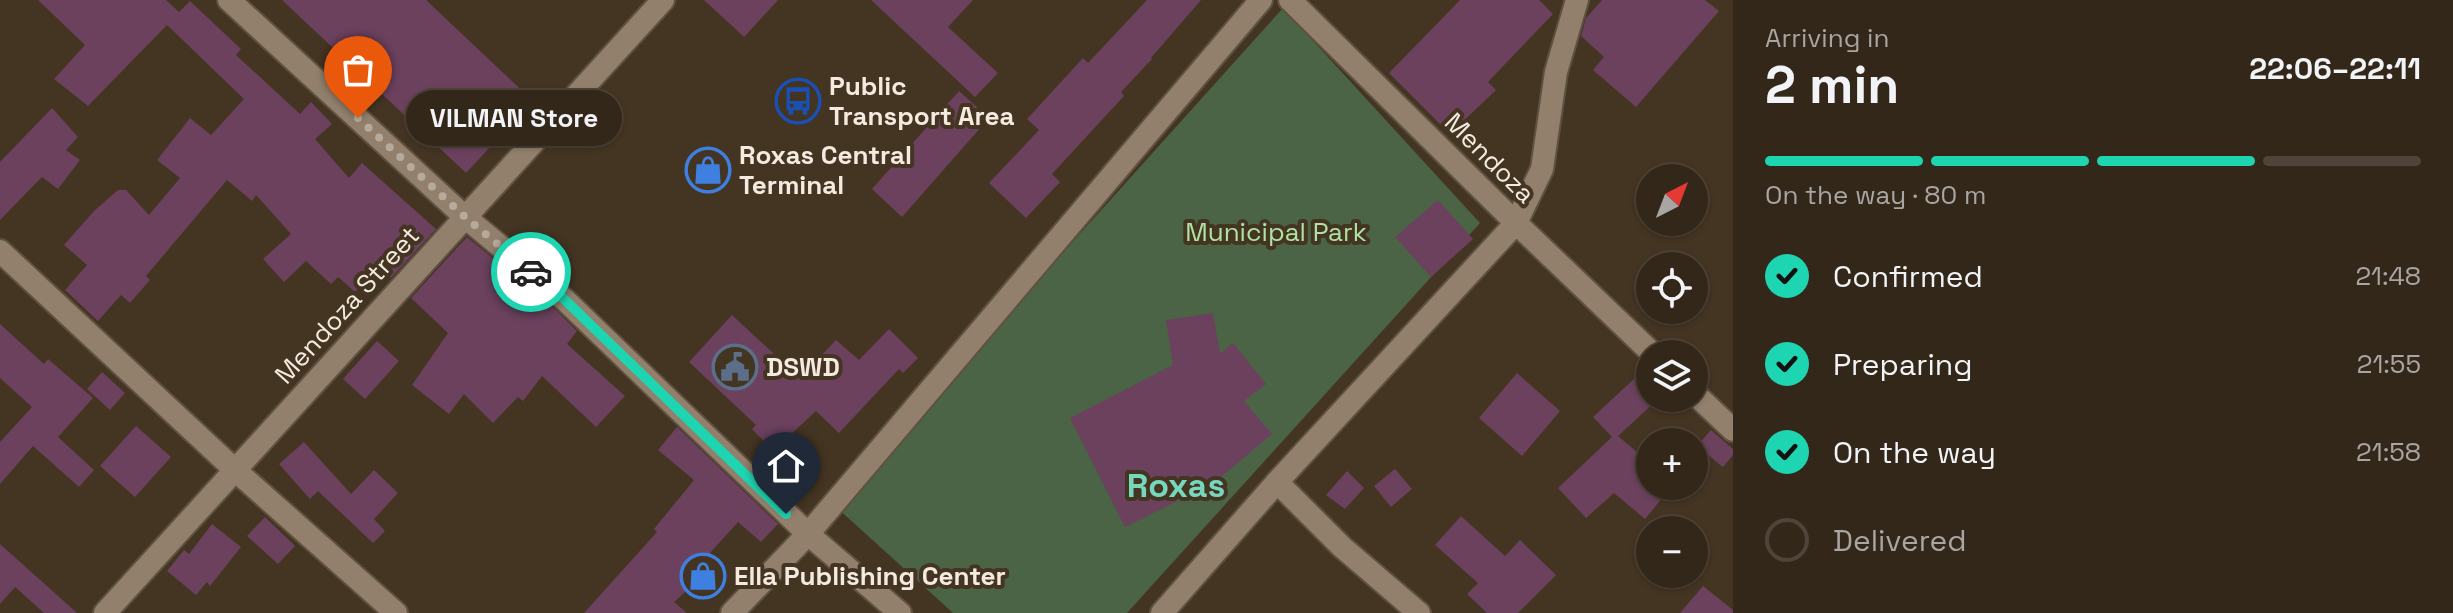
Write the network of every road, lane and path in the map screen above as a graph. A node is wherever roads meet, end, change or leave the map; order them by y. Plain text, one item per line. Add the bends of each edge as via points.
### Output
1 (229, 0) edge
2 (663, 0) edge
3 (1261, 0) edge
4 (1290, 0) edge
5 (1577, 0) edge
6 (465, 217) junction
7 (1516, 223) junction
8 (0, 251) edge
9 (1638, 340) edge
10 (1708, 406) edge
11 (1733, 430) edge
12 (235, 470) junction
13 (1277, 482) junction
14 (808, 534) junction
15 (105, 613) edge
16 (396, 613) edge
17 (732, 613) edge
18 (900, 613) edge
19 (1162, 613) edge
20 (1419, 613) edge

1 - 6 street
2 - 6 street, Mendoza Street
3 - 14 street
4 - 7 street, Mendoza
5 - 7 street via 1556,72 1542,169
6 - 12 street, Mendoza Street
6 - 14 street via 565,300
7 - 9 street, Mendoza
7 - 13 street
8 - 12 street
10 - 11 street
12 - 15 street, Mendoza Street
12 - 16 street
13 - 19 street
13 - 20 street
14 - 17 street
14 - 18 street

